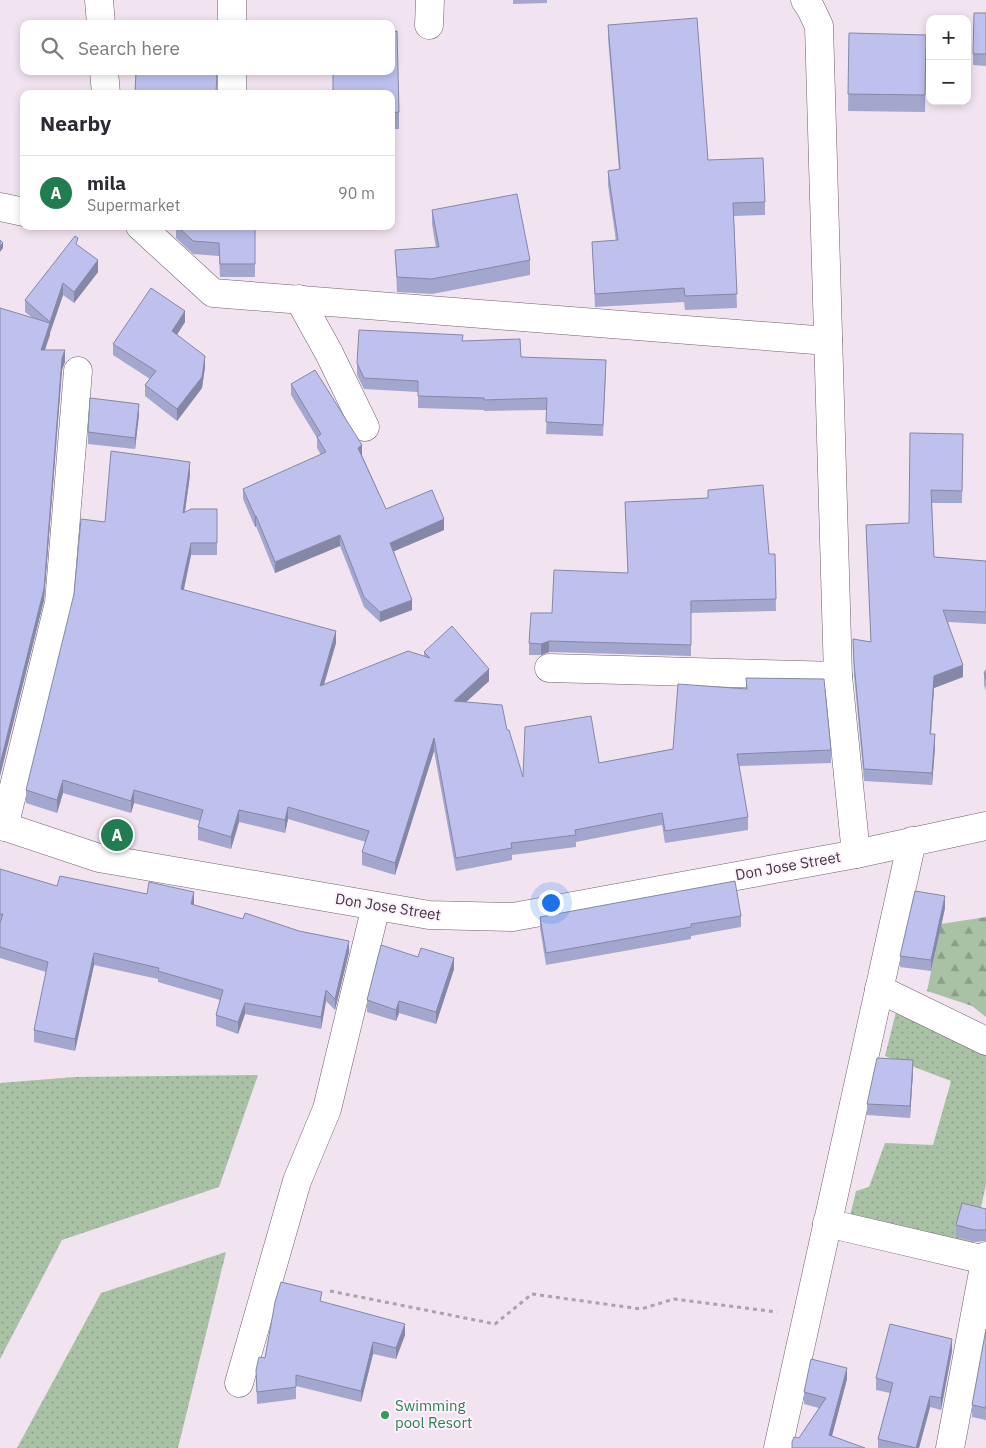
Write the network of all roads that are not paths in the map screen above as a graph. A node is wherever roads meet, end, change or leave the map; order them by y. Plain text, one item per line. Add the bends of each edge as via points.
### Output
1 (99, 0) edge
2 (232, 0) edge
3 (804, 0) edge
4 (101, 20) edge
5 (232, 20) edge
6 (104, 75) edge
7 (232, 75) edge
8 (106, 90) edge
9 (232, 90) edge
10 (0, 207) edge
11 (20, 211) edge
12 (144, 230) edge
13 (299, 299) junction
14 (828, 341) junction
15 (78, 371) dead end
16 (364, 427) dead end
17 (549, 668) dead end
18 (838, 676) junction
19 (2, 826) edge
20 (986, 826) edge
21 (912, 841) junction
22 (856, 854) junction
23 (376, 906) junction
24 (879, 989) junction
25 (986, 1041) edge
26 (827, 1223) junction
27 (986, 1258) edge
28 (983, 1292) edge
29 (239, 1383) dead end
30 (778, 1448) edge
31 (950, 1448) edge

1 - 4 street
2 - 5 street
3 - 14 street via 819,26
6 - 8 street
7 - 9 street
10 - 11 street
12 - 13 street via 213,293
13 - 14 street
13 - 16 street
14 - 18 street
15 - 19 street via 59,603
17 - 18 street
18 - 22 street
19 - 23 street, Don Jose Street via 99,858
20 - 21 street, Don Jose Street
21 - 22 street, Don Jose Street
21 - 24 street
22 - 23 street, Don Jose Street via 513,917 429,915
23 - 29 street via 327,1109 297,1181
24 - 25 street
24 - 26 street
26 - 27 street
26 - 30 street
27 - 28 street
28 - 31 street

